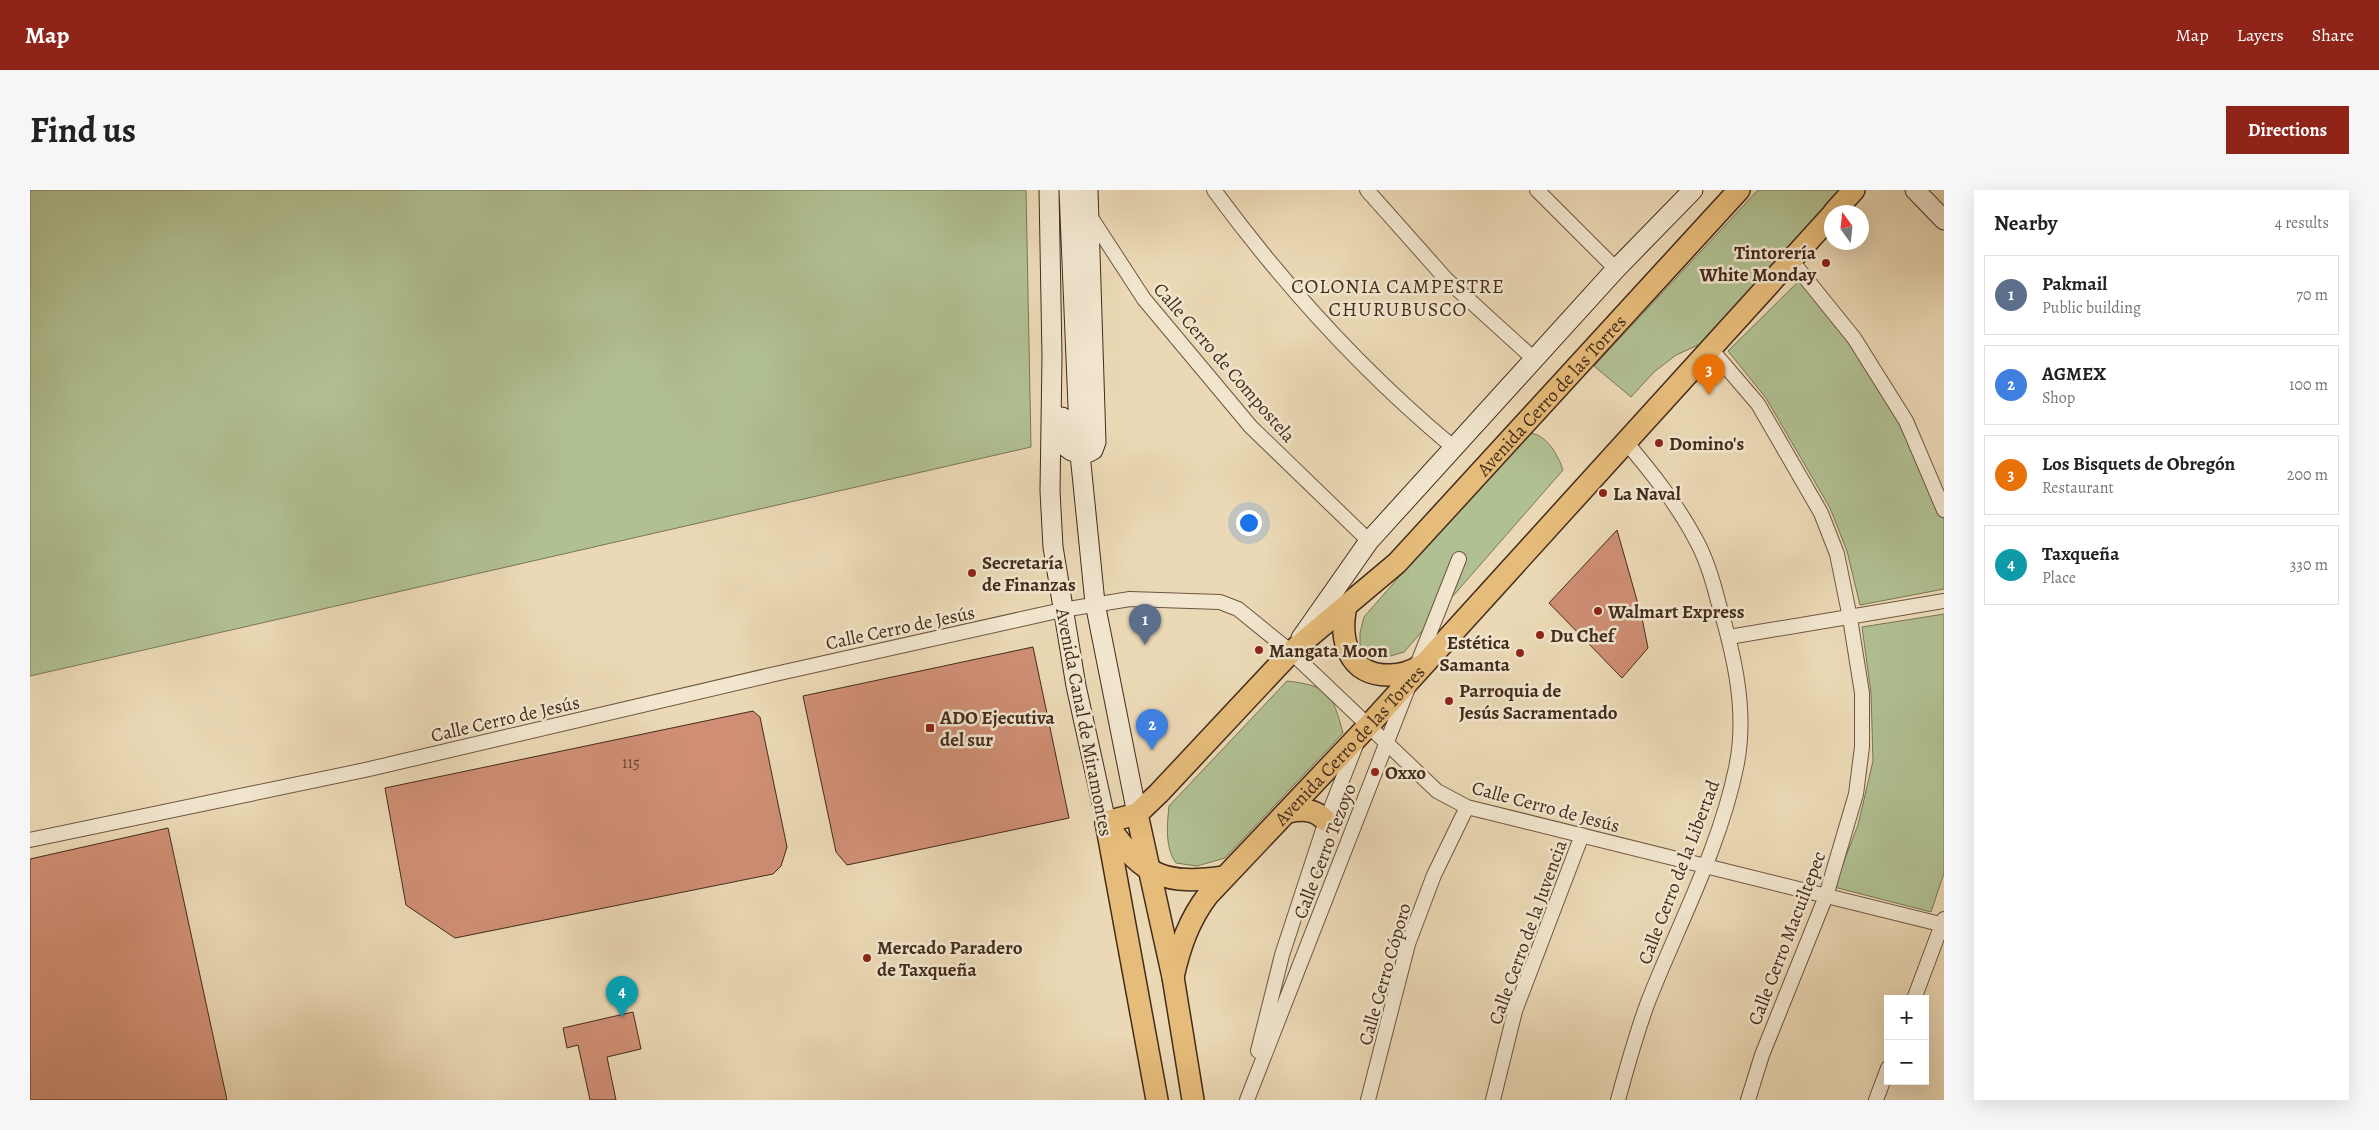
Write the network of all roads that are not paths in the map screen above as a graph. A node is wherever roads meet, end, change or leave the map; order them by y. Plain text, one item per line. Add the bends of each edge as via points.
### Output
1 (1049, 190) edge
2 (1069, 190) edge
3 (1088, 190) edge
4 (1214, 190) edge
5 (1367, 190) edge
6 (1537, 190) edge
7 (1693, 190) edge
8 (1739, 190) edge
9 (1854, 190) edge
10 (1915, 190) edge
11 (1841, 205) edge
12 (1090, 216) junction
13 (1944, 220) edge
14 (1824, 224) edge
15 (1791, 260) junction
16 (1616, 269) junction
17 (1710, 348) junction
18 (1052, 357) junction
19 (1534, 358) junction
20 (1626, 442) junction
21 (1453, 448) junction
22 (1080, 454) junction
23 (1944, 510) edge
24 (1369, 541) junction
25 (1459, 559) dead end
26 (1944, 601) edge
27 (1095, 604) junction
28 (1346, 606) junction
29 (1062, 610) junction
30 (1850, 618) junction
31 (1729, 637) junction
32 (1291, 652) junction
33 (1427, 661) junction
34 (1364, 730) junction
35 (1466, 807) junction
36 (1288, 812) junction
37 (1137, 814) junction
38 (1326, 821) junction
39 (1106, 822) junction
40 (1582, 835) junction
41 (30, 840) edge
42 (1704, 867) junction
43 (1150, 871) junction
44 (1224, 877) junction
45 (1826, 896) junction
46 (1943, 923) edge
47 (1173, 977) junction
48 (1916, 995) edge
49 (1884, 1079) edge
50 (1192, 1091) edge
51 (1156, 1100) edge
52 (1204, 1100) edge
53 (1247, 1100) edge
54 (1368, 1100) edge
55 (1493, 1100) edge
56 (1618, 1100) edge
57 (1748, 1100) edge
58 (1876, 1100) edge

1 - 18 main road, Avenida Canal de Miramontes
2 - 22 main road, Avenida Canal de Miramontes
3 - 12 main road
4 - 21 street via 1247,235 1342,344
5 - 19 street via 1446,279
6 - 16 street
7 - 16 main road, Avenida Cerro de las Torres
8 - 28 main road, Avenida Cerro de las Torres via 1397,563
9 - 11 main road, Avenida Cerro de las Torres
10 - 13 main road
12 - 22 main road via 1096,442 1093,450
12 - 24 street, Calle Cerro de Compostela via 1144,300 1251,427
14 - 15 main road, Avenida Cerro de las Torres
15 - 17 main road, Avenida Cerro de las Torres
15 - 23 street via 1854,338 1906,421
16 - 19 main road, Avenida Cerro de las Torres
17 - 20 main road, Avenida Cerro de las Torres
17 - 30 street, Calle Cerro Macuiltepec via 1758,404 1821,514 1836,554
18 - 22 main road via 1061,388 1062,439 1069,449
18 - 29 main road, Avenida Canal de Miramontes via 1050,491 1053,547
19 - 21 main road, Avenida Cerro de las Torres
20 - 31 street, Calle Cerro de la Libertad via 1664,489 1697,541
20 - 33 main road, Avenida Cerro de las Torres
21 - 24 main road, Avenida Cerro de las Torres
22 - 27 main road, Avenida Canal de Miramontes
24 - 32 main road, Avenida Cerro de las Torres
25 - 53 street, Calle Cerro Tezoyo
26 - 30 street
27 - 29 street, Calle Cerro de Jesús
27 - 32 street, Calle Cerro de Jesús via 1130,599 1220,602 1238,609
27 - 37 main road, Avenida Canal de Miramontes
28 - 32 main road, Avenida Cerro de las Torres
28 - 33 main road via 1345,640 1354,662 1363,669 1396,675
29 - 39 main road, Avenida Canal de Miramontes
29 - 41 street, Calle Cerro de Jesús via 364,770
30 - 31 street
30 - 45 street, Calle Cerro Macuiltepec via 1862,693 1862,747 1856,794
31 - 42 street, Calle Cerro de la Libertad via 1741,724 1737,759 1723,814
32 - 34 street, Calle Cerro de Jesús
32 - 37 main road, Avenida Cerro de las Torres
33 - 34 main road, Avenida Cerro de las Torres
34 - 35 street, Calle Cerro de Jesús via 1437,791
34 - 36 main road, Avenida Cerro de las Torres
34 - 38 street, Calle Cerro Tezoyo
35 - 40 street, Calle Cerro de Jesús
35 - 54 street, Calle Cerro Cóporo via 1434,875 1408,944
36 - 38 main road via 1309,810
36 - 44 main road, Avenida Cerro de las Torres
37 - 39 main road, Avenida Cerro de las Torres
37 - 43 main road, Avenida Canal de Miramontes
38 - 53 street, Calle Cerro Tezoyo via 1282,955
39 - 43 main road via 1130,854
39 - 51 main road, Avenida Canal de Miramontes
40 - 42 street, Calle Cerro de Jesús
40 - 55 street, Calle Cerro de la Juvencia via 1515,1011
42 - 45 street, Calle Cerro de Jesús
42 - 56 street, Calle Cerro de la Libertad via 1648,1004
43 - 44 main road via 1186,881
43 - 47 main road, Avenida Canal de Miramontes
44 - 47 main road, Avenida Cerro de las Torres via 1196,911 1182,940
45 - 46 street, Calle Cerro de Jesús
45 - 57 street, Calle Cerro Macuiltepec via 1762,1055
46 - 48 street
47 - 50 main road, Avenida Canal de Miramontes
49 - 58 street
50 - 52 street, Avenida Canal de Miramontes

